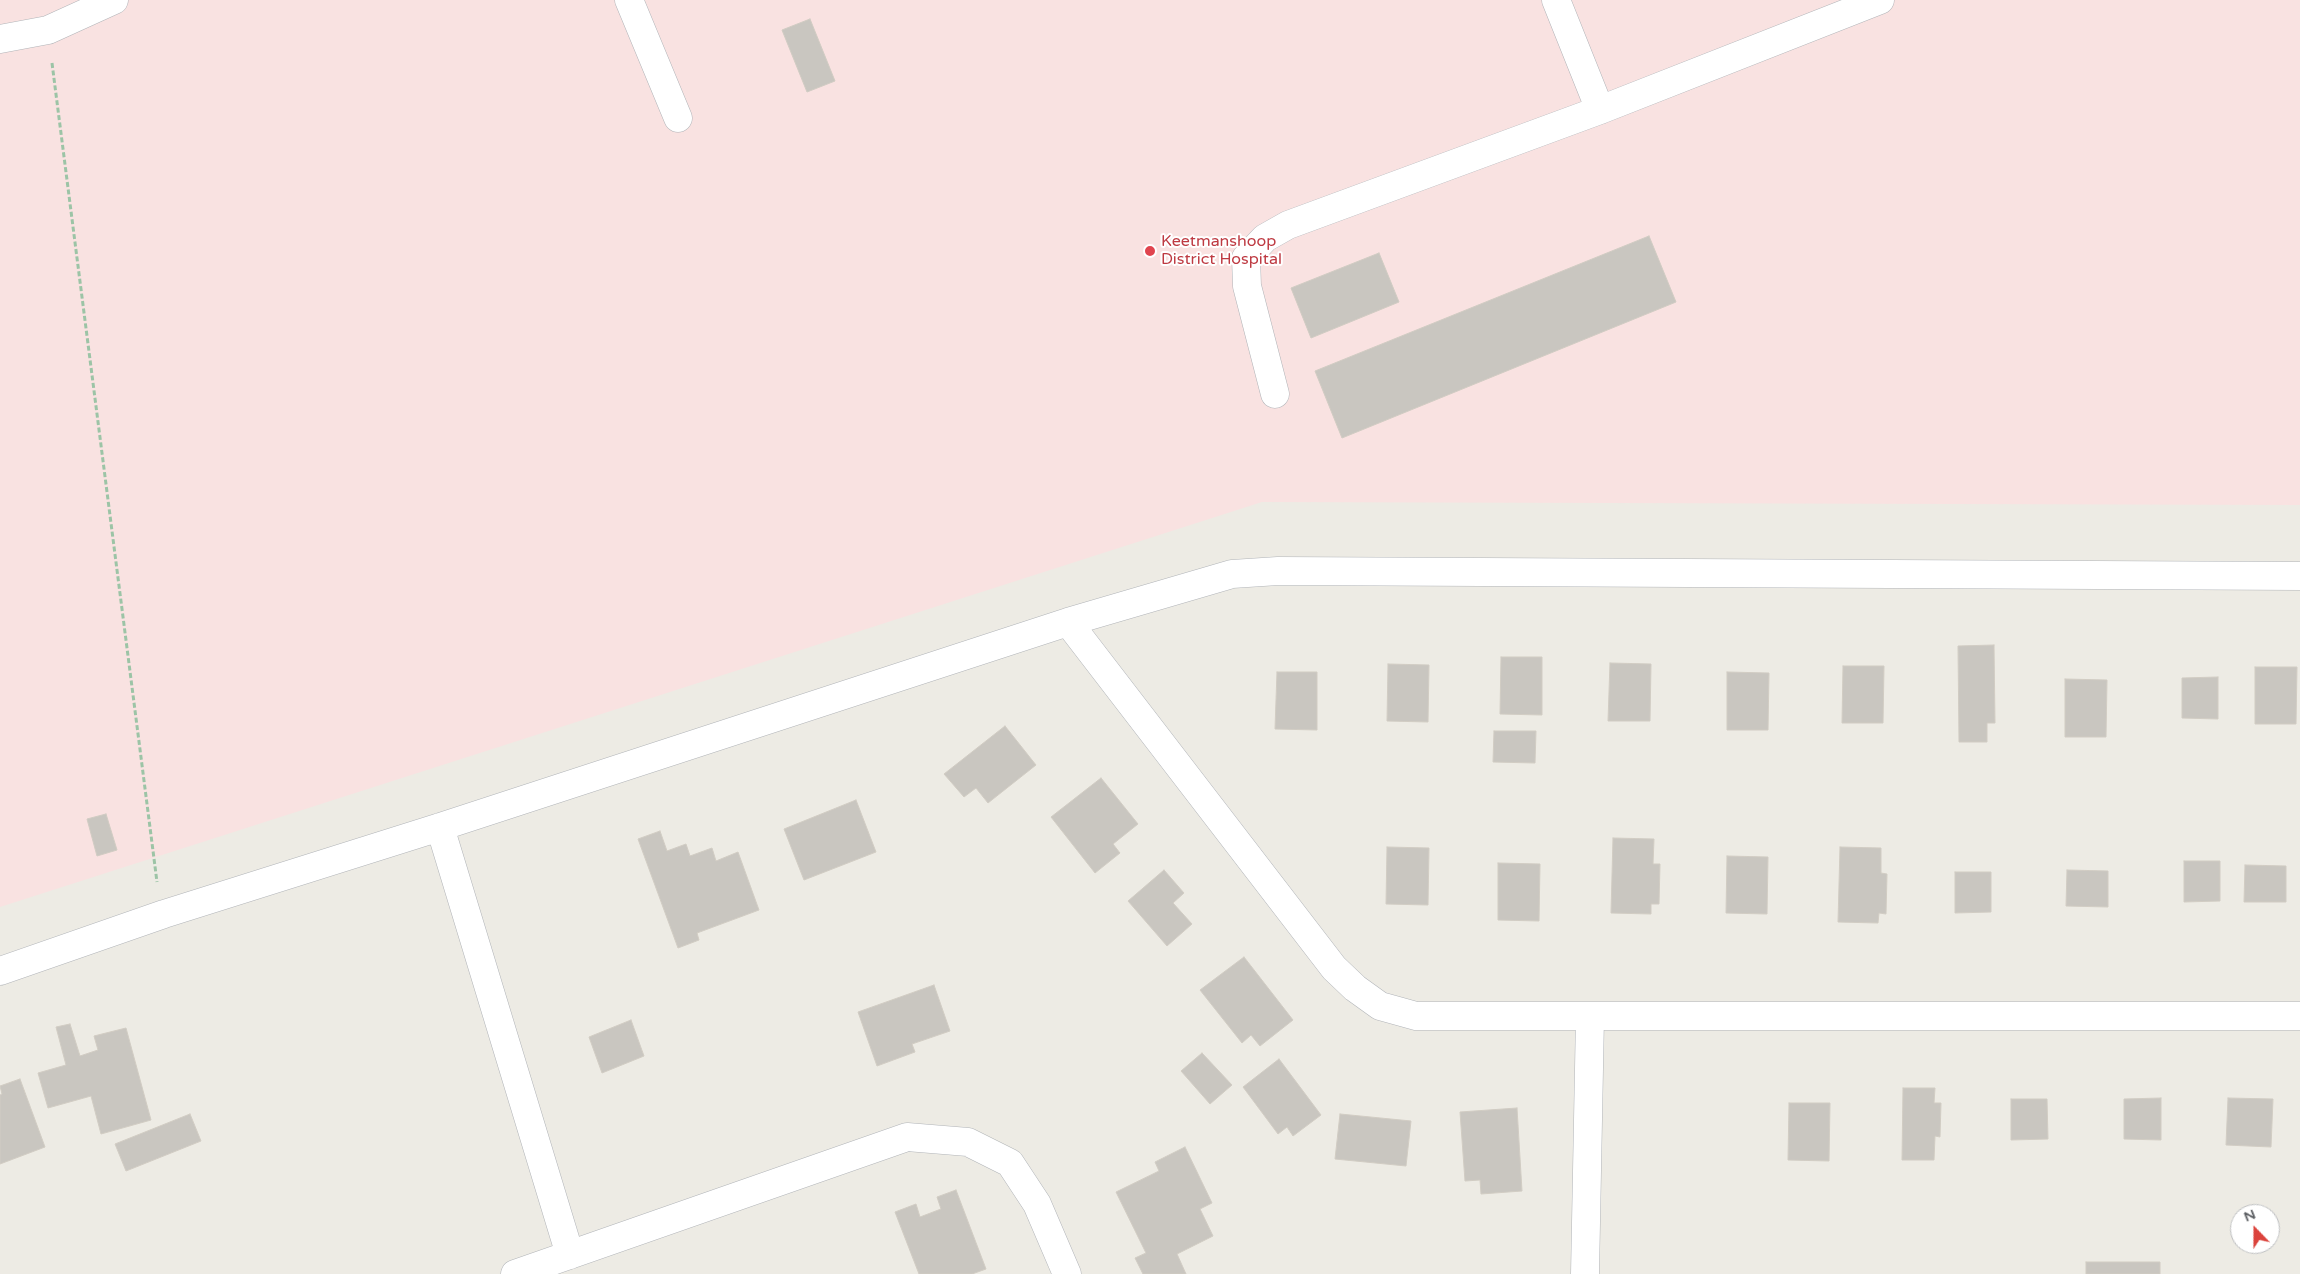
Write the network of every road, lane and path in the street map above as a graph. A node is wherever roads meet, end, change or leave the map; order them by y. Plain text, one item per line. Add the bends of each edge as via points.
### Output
1 (114, 0) edge
2 (629, 0) edge
3 (1556, 0) edge
4 (1880, 0) edge
5 (48, 30) junction
6 (0, 39) edge
7 (1600, 110) junction
8 (678, 118) dead end
9 (1275, 394) dead end
10 (2300, 576) edge
11 (1068, 622) junction
12 (440, 827) junction
13 (164, 914) junction
14 (0, 971) edge
15 (2300, 1016) edge
16 (1590, 1017) junction
17 (570, 1256) junction
18 (516, 1274) edge
19 (1067, 1274) edge
20 (1585, 1274) edge

1 - 5 street
2 - 8 street
3 - 7 street
4 - 7 street
5 - 6 street
5 - 13 path via 153,858
7 - 9 street via 1288,225 1265,238 1246,258 1247,286
10 - 11 street via 1278,571 1232,574
11 - 12 street
11 - 16 street via 1334,968 1355,988 1380,1006 1416,1016
12 - 13 street
12 - 17 street
13 - 14 street
15 - 16 street
16 - 20 street
17 - 18 street
17 - 19 street via 907,1138 968,1142 1010,1164 1037,1204

